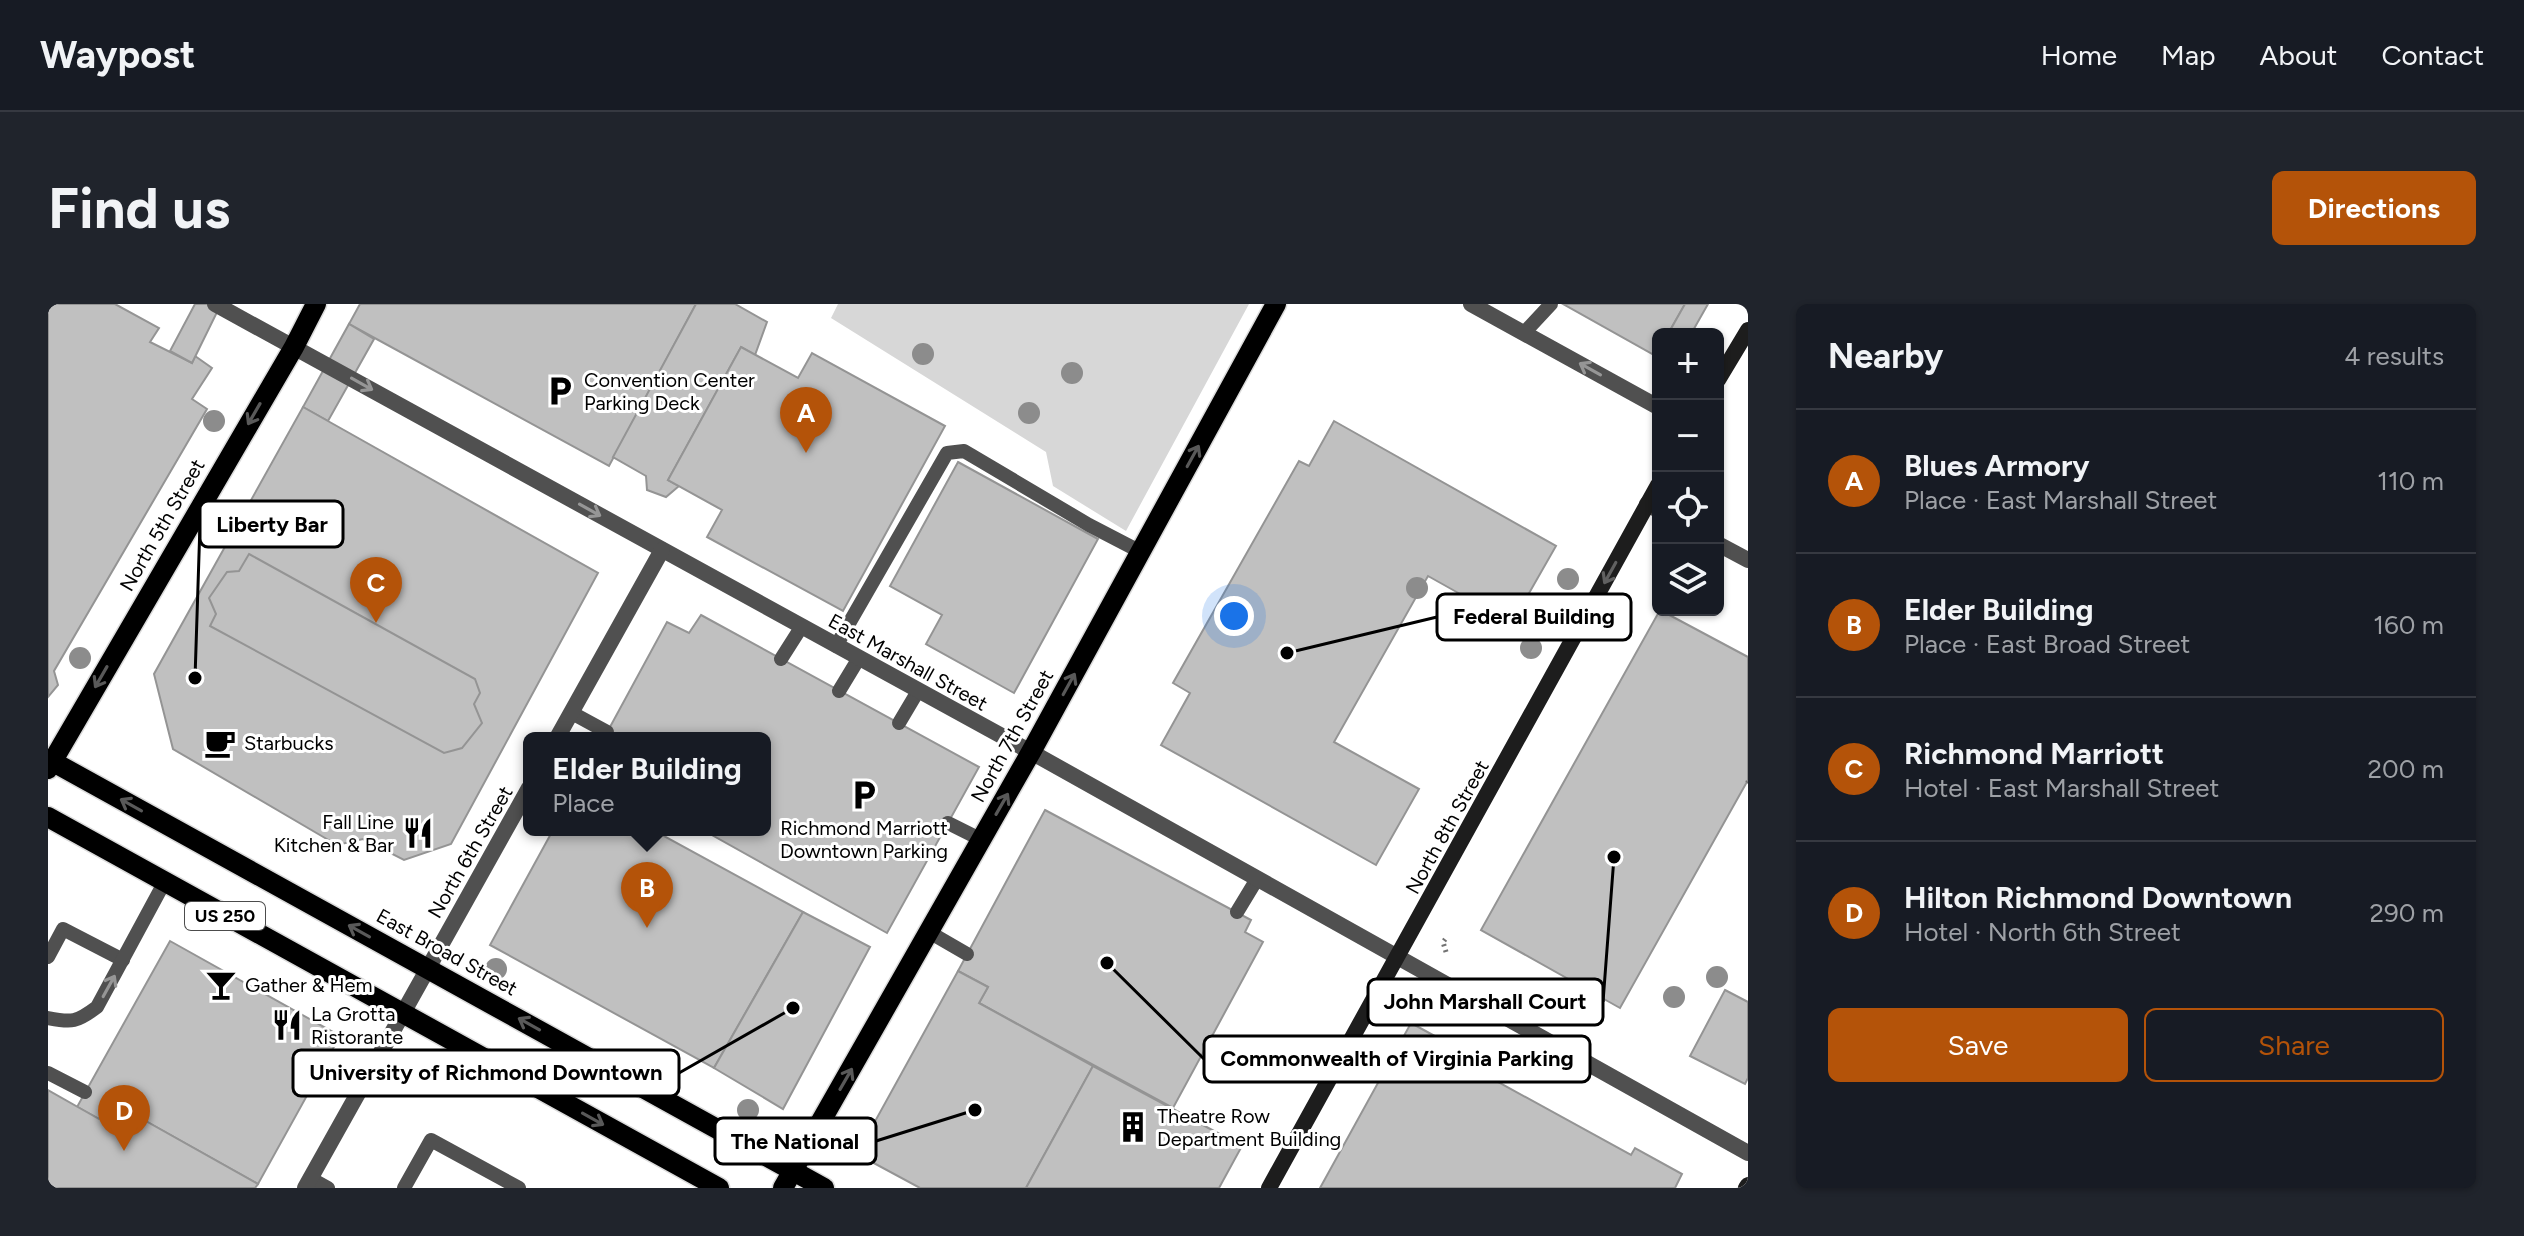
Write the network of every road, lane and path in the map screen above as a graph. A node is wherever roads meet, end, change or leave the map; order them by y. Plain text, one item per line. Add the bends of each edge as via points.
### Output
1 (215, 304) edge
2 (316, 304) edge
3 (1276, 304) edge
4 (1471, 304) edge
5 (1551, 304) edge
6 (1748, 330) edge
7 (1524, 333) junction
8 (294, 347) junction
9 (1724, 370) edge
10 (1652, 404) edge
11 (1652, 509) edge
12 (1724, 547) edge
13 (662, 550) junction
14 (1141, 552) junction
15 (1748, 560) edge
16 (802, 626) junction
17 (836, 646) junction
18 (859, 658) junction
19 (781, 659) dead end
20 (839, 691) dead end
21 (918, 691) junction
22 (572, 713) junction
23 (899, 723) dead end
24 (561, 732) edge
25 (607, 732) dead end
26 (1031, 752) junction
27 (49, 763) edge
28 (523, 799) edge
29 (48, 817) edge
30 (948, 823) dead end
31 (982, 840) junction
32 (1257, 879) junction
33 (164, 883) junction
34 (1237, 912) dead end
35 (929, 932) junction
36 (1447, 937) dead end
37 (1446, 952) dead end
38 (967, 954) dead end
39 (48, 957) edge
40 (1399, 958) junction
41 (123, 960) junction
42 (427, 969) junction
43 (402, 1014) junction
44 (48, 1018) edge
45 (48, 1073) edge
46 (85, 1092) dead end
47 (1748, 1153) edge
48 (788, 1179) edge
49 (308, 1183) edge
50 (328, 1188) edge
51 (404, 1188) edge
52 (519, 1188) edge
53 (719, 1188) edge
54 (824, 1188) edge
55 (1269, 1188) edge

1 - 8 street, East Marshall Street
2 - 8 main road, North 5th Street
14 -> 3 main road, North 7th Street
4 - 7 street
5 - 7 lane
6 - 9 main road
10 -> 7 street
8 -> 13 street, East Marshall Street
8 -> 27 main road, North 5th Street
11 -> 40 main road, North 8th Street
12 - 15 street
13 - 16 street, East Marshall Street
13 - 22 street
14 - 17 lane via 964,451 947,453
26 -> 14 main road, North 7th Street
16 - 17 street, East Marshall Street
16 - 19 lane
17 - 18 street, East Marshall Street
18 - 20 lane
18 - 21 street, East Marshall Street
21 - 23 lane
21 - 26 street, East Marshall Street
22 - 24 street
22 - 25 lane
31 -> 26 main road, North 7th Street
26 - 32 street, East Marshall Street
42 -> 27 main road, East Broad Street / US 250
28 - 42 street, North 6th Street
29 - 33 main road, US 250
30 - 31 lane
31 - 35 main road, North 7th Street
32 - 34 lane
32 - 40 street, East Marshall Street
33 - 41 lane
33 - 43 main road, US 250
35 - 38 lane
48 -> 35 main road, North 7th Street
36 - 37 path
39 - 41 lane via 63,929
40 - 47 street, East Marshall Street
40 - 55 main road, North 8th Street
44 -> 41 lane via 70,1022 91,1012
42 - 43 street, North 6th Street
48 -> 42 main road, East Broad Street / US 250
43 - 49 street, North 6th Street
43 -> 53 main road, US 250
45 - 46 lane
48 - 54 main road, East Broad Street / US 250
49 - 50 lane
51 - 52 lane via 431,1140

